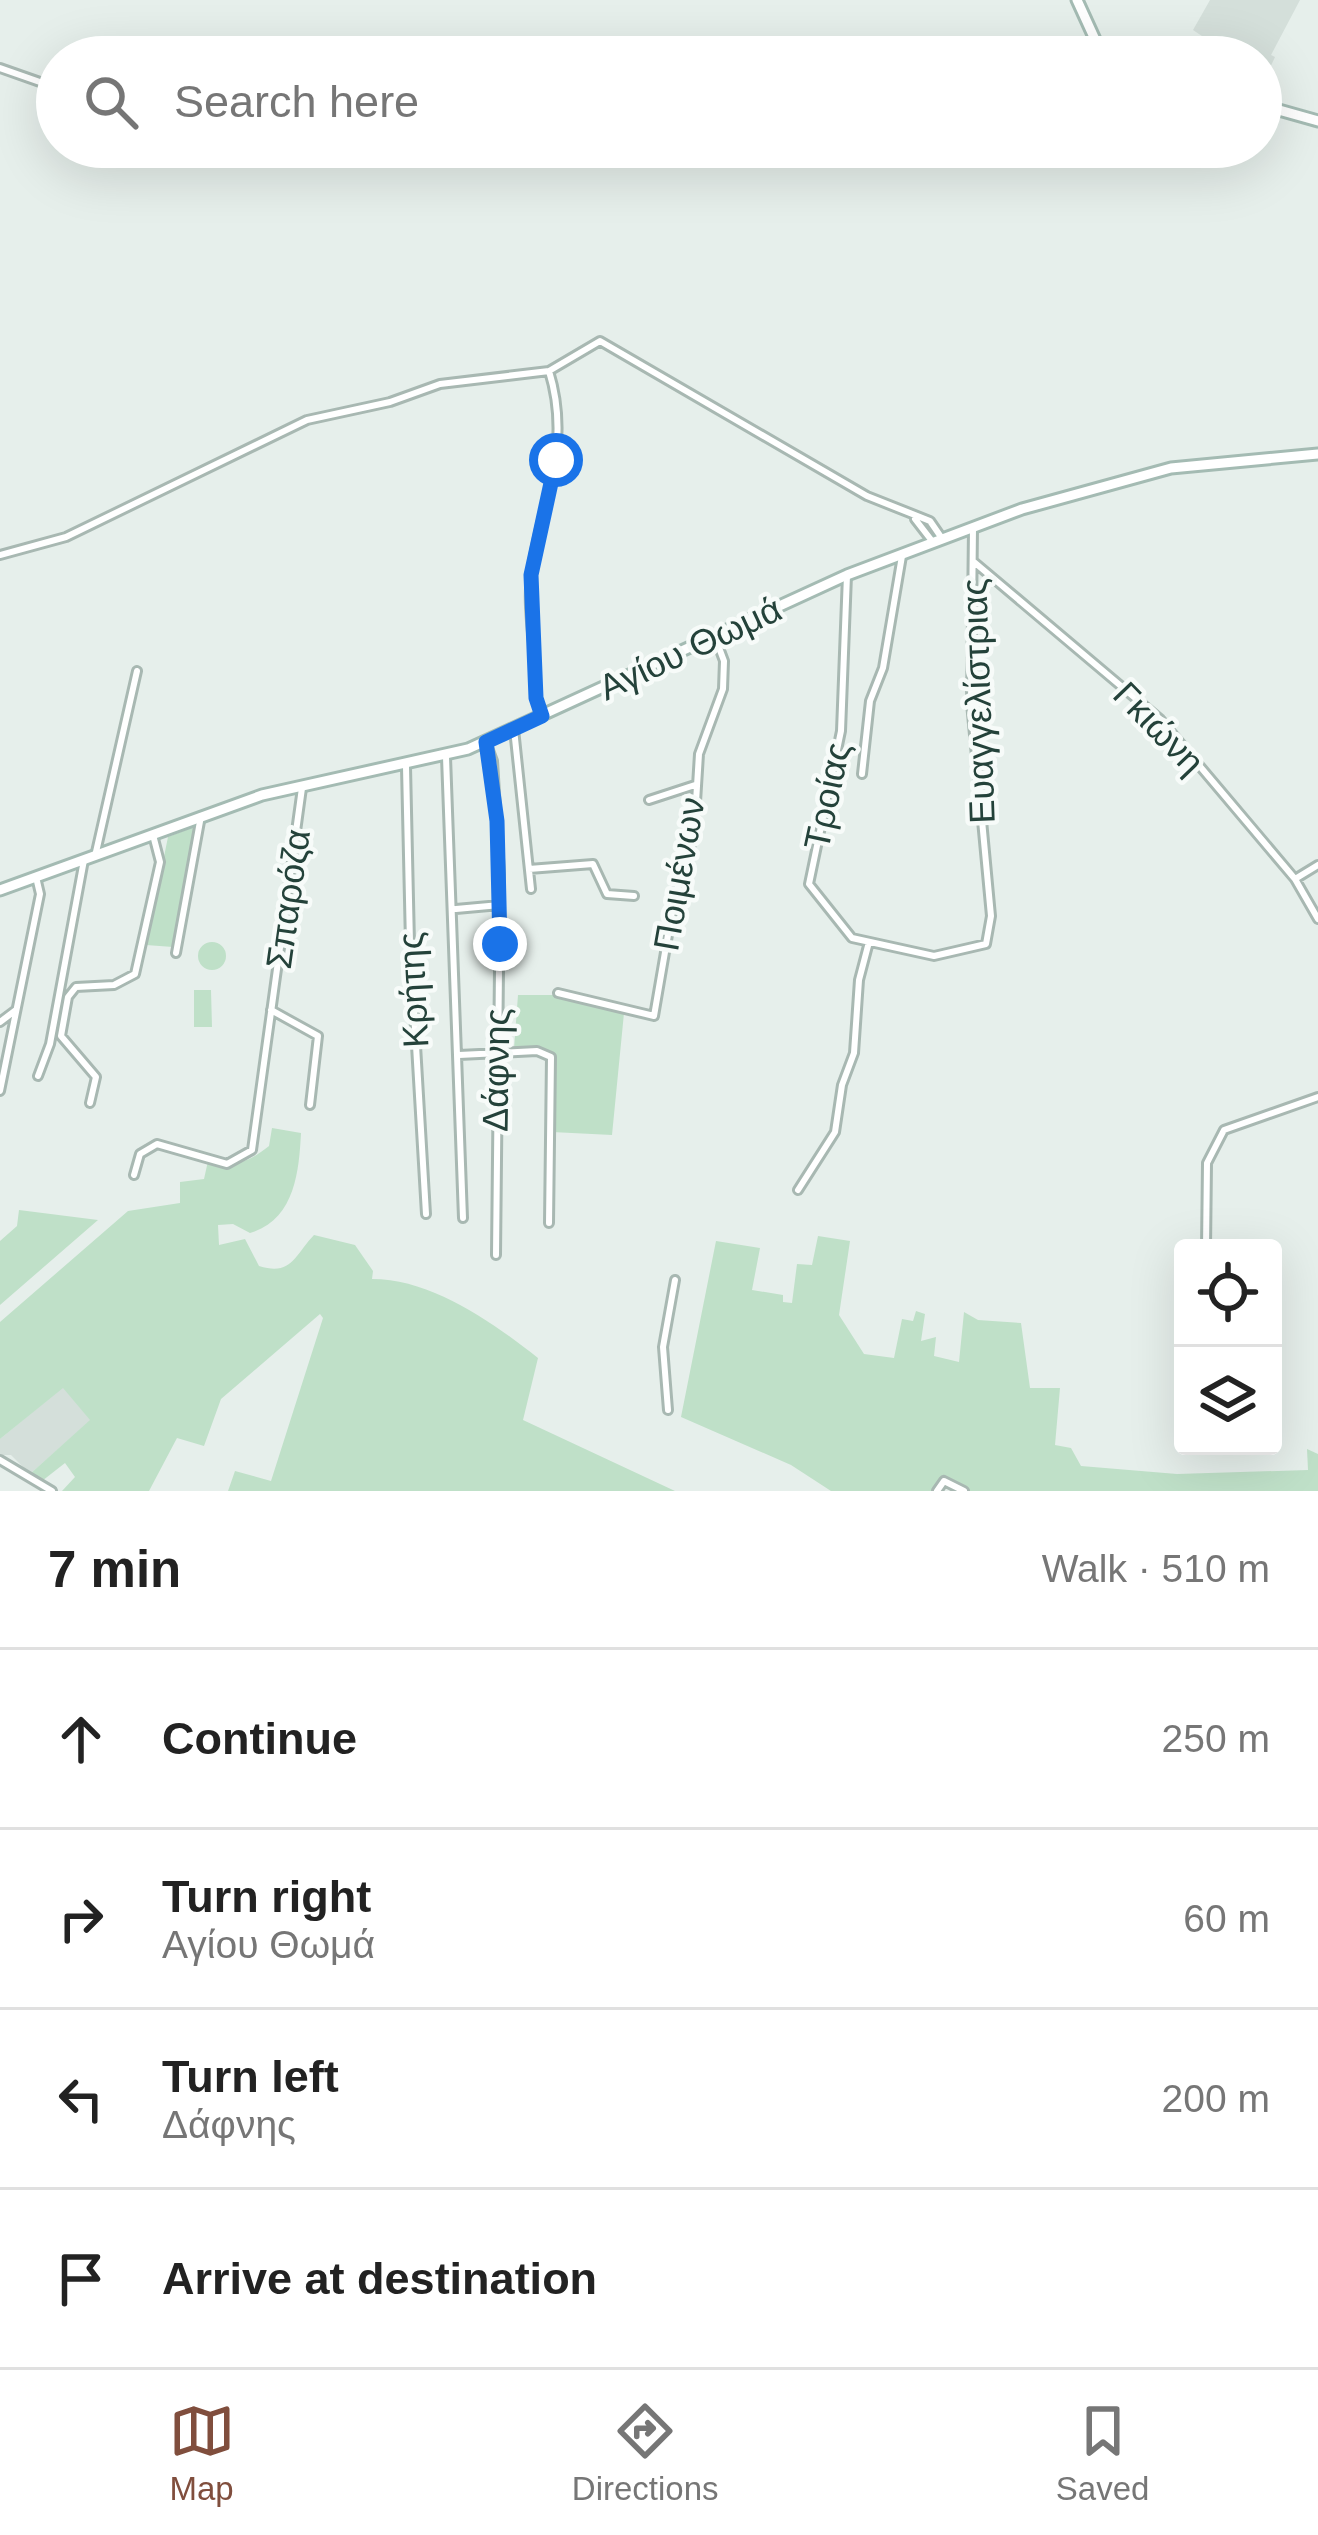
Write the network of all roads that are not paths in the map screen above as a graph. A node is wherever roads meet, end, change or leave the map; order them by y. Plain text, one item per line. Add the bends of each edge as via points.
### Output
1 (1077, 0) edge
2 (1093, 36) edge
3 (0, 68) edge
4 (36, 81) edge
5 (1282, 111) edge
6 (1318, 121) edge
7 (549, 371) junction
8 (1318, 454) edge
9 (973, 526) junction
10 (937, 539) junction
11 (902, 553) junction
12 (0, 556) edge
13 (974, 562) junction
14 (847, 575) junction
15 (716, 637) junction
16 (137, 670) dead end
17 (542, 716) junction
18 (514, 729) junction
19 (486, 742) junction
20 (446, 757) junction
21 (406, 767) junction
22 (862, 774) dead end
23 (695, 785) junction
24 (302, 787) junction
25 (649, 800) dead end
26 (200, 814) junction
27 (152, 832) junction
28 (96, 852) junction
29 (84, 857) junction
30 (1318, 866) edge
31 (529, 869) junction
32 (988, 875) joint
33 (35, 876) junction
34 (1295, 879) junction
35 (530, 889) dead end
36 (0, 890) edge
37 (634, 896) dead end
38 (500, 905) junction
39 (455, 909) junction
40 (1318, 919) edge
41 (868, 942) junction
42 (176, 953) dead end
43 (558, 993) dead end
44 (19, 1008) junction
45 (272, 1010) junction
46 (0, 1022) edge
47 (496, 1053) junction
48 (459, 1055) junction
49 (38, 1076) dead end
50 (0, 1091) edge
51 (1318, 1097) edge
52 (89, 1103) dead end
53 (310, 1106) dead end
54 (134, 1175) dead end
55 (798, 1190) dead end
56 (426, 1214) dead end
57 (463, 1218) dead end
58 (549, 1223) dead end
59 (1205, 1239) edge
60 (496, 1255) dead end
61 (675, 1280) dead end
62 (668, 1410) dead end
63 (0, 1460) edge
64 (52, 1491) edge
65 (937, 1491) edge
66 (964, 1491) edge

1 - 2 main road
3 - 4 street
5 - 6 main road
7 - 10 street via 600,341 732,422 930,521
7 - 12 street via 440,383 308,420 66,536
7 - 17 street via 556,460 531,575
8 - 9 main road, Αγίου Θωμά via 1171,468
9 - 10 main road, Αγίου Θωμά
9 - 13 street, Ευαγγελίστριας
10 - 11 main road, Αγίου Θωμά
11 - 14 main road, Αγίου Θωμά
11 - 22 street
13 - 32 street, Ευαγγελίστριας via 971,703
13 - 34 street, Γκιώνη via 1160,719
14 - 15 main road, Αγίου Θωμά
14 - 41 street, Τροίας via 841,731 809,884 852,938
15 - 17 main road, Αγίου Θωμά
15 - 23 street, Ποιμένων via 723,689
16 - 28 street
17 - 18 main road, Αγίου Θωμά
18 - 19 main road, Αγίου Θωμά
18 - 31 street
19 - 20 main road, Αγίου Θωμά
19 - 38 street, Δάφνης
20 - 21 main road, Αγίου Θωμά
20 - 39 street
21 - 24 main road, Αγίου Θωμά
21 - 56 street, Κρήτης
23 - 25 street
23 - 43 street, Ποιμένων via 694,834 654,1016
24 - 26 main road, Αγίου Θωμά
24 - 45 street, Σπαρόζα
26 - 27 main road, Αγίου Θωμά
26 - 42 street
27 - 28 main road, Αγίου Θωμά
27 - 52 street via 160,862 135,974 76,987 68,998 62,1036 96,1077
28 - 29 main road, Αγίου Θωμά
29 - 33 main road, Αγίου Θωμά
29 - 49 street
30 - 34 street
31 - 35 street
31 - 37 street via 592,864 607,894
32 - 41 street, Τροίας via 986,944 934,956
33 - 36 main road, Αγίου Θωμά
33 - 44 street via 40,894
34 - 40 street, Γκιώνη
38 - 39 street
38 - 47 street, Δάφνης
39 - 48 street
41 - 55 street via 835,1132
44 - 46 street
44 - 50 street
45 - 53 street via 318,1036
45 - 54 street, Σπαρόζα via 248,1156 227,1164 157,1144 140,1154
47 - 48 street
47 - 58 street via 551,1058
47 - 60 street, Δάφνης
48 - 57 street
51 - 59 street via 1224,1130 1207,1163
61 - 62 street via 663,1347
63 - 64 street
65 - 66 street via 944,1480

